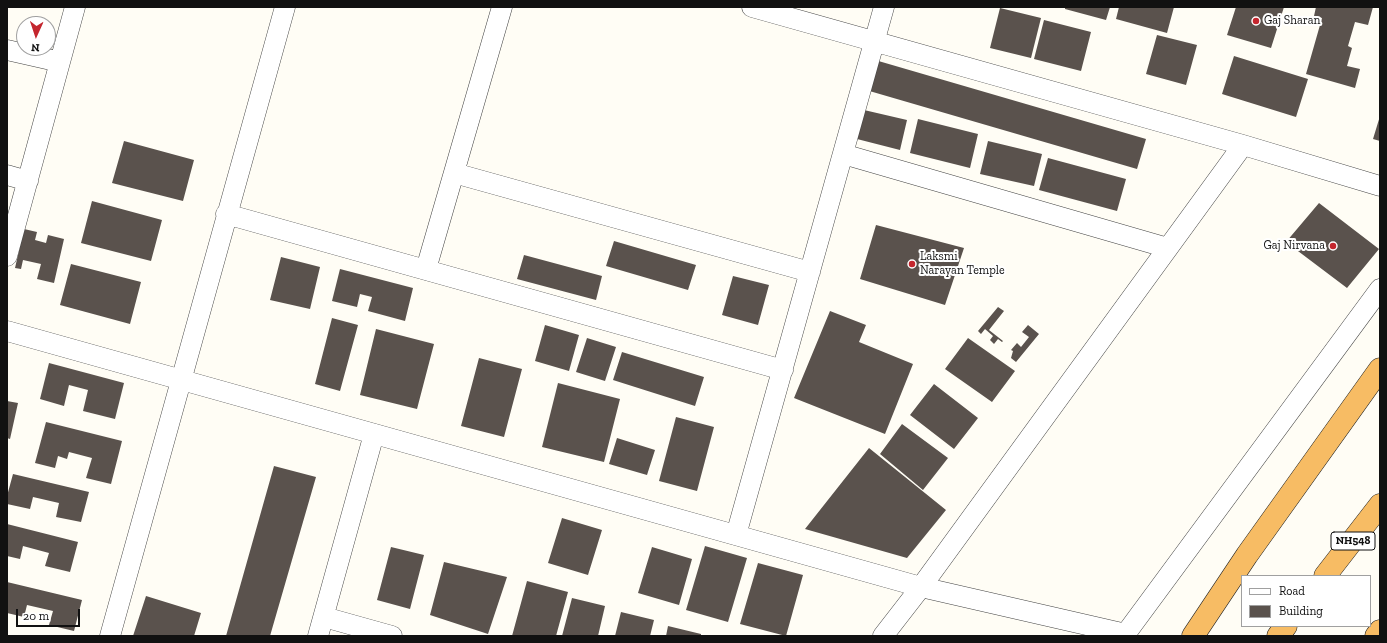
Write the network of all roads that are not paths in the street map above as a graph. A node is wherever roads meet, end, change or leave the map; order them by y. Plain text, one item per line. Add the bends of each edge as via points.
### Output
1 (75, 7) edge
2 (285, 7) edge
3 (502, 7) edge
4 (752, 7) edge
5 (884, 7) edge
6 (874, 42) junction
7 (7, 50) edge
8 (60, 62) junction
9 (1243, 145) junction
10 (843, 154) junction
11 (454, 173) junction
12 (7, 175) edge
13 (28, 181) junction
14 (1380, 186) edge
15 (226, 214) junction
16 (1168, 248) junction
17 (7, 256) edge
18 (426, 269) junction
19 (810, 272) junction
20 (1380, 289) edge
21 (7, 331) edge
22 (1380, 369) edge
23 (783, 370) junction
24 (180, 380) junction
25 (374, 434) junction
26 (1380, 505) edge
27 (736, 535) junction
28 (1326, 575) edge
29 (921, 586) junction
30 (324, 617) junction
31 (1285, 627) edge
32 (1380, 631) edge
33 (1125, 635) edge
34 (110, 636) edge
35 (318, 636) edge
36 (392, 636) edge
37 (883, 636) edge
38 (1193, 636) edge
39 (1278, 636) edge
40 (1376, 636) edge

1 - 8 street
2 - 15 street
3 - 11 street
4 - 6 street
5 - 6 street
6 - 9 street
6 - 10 street
7 - 8 street
8 - 13 street
9 - 14 street
9 - 16 street
10 - 16 street
10 - 19 street
11 - 18 street
11 - 19 street
12 - 13 street
13 - 17 street
15 - 18 street
15 - 24 street
16 - 29 street
18 - 23 street
19 - 23 street
20 - 33 street
21 - 24 street
22 - 38 highway via 1247,555
23 - 27 street
24 - 25 street
24 - 34 street
25 - 27 street
25 - 30 street
26 - 28 highway, NH548
27 - 29 street
29 - 33 street
29 - 37 street
30 - 35 street
30 - 36 street
31 - 39 highway
32 - 40 highway

